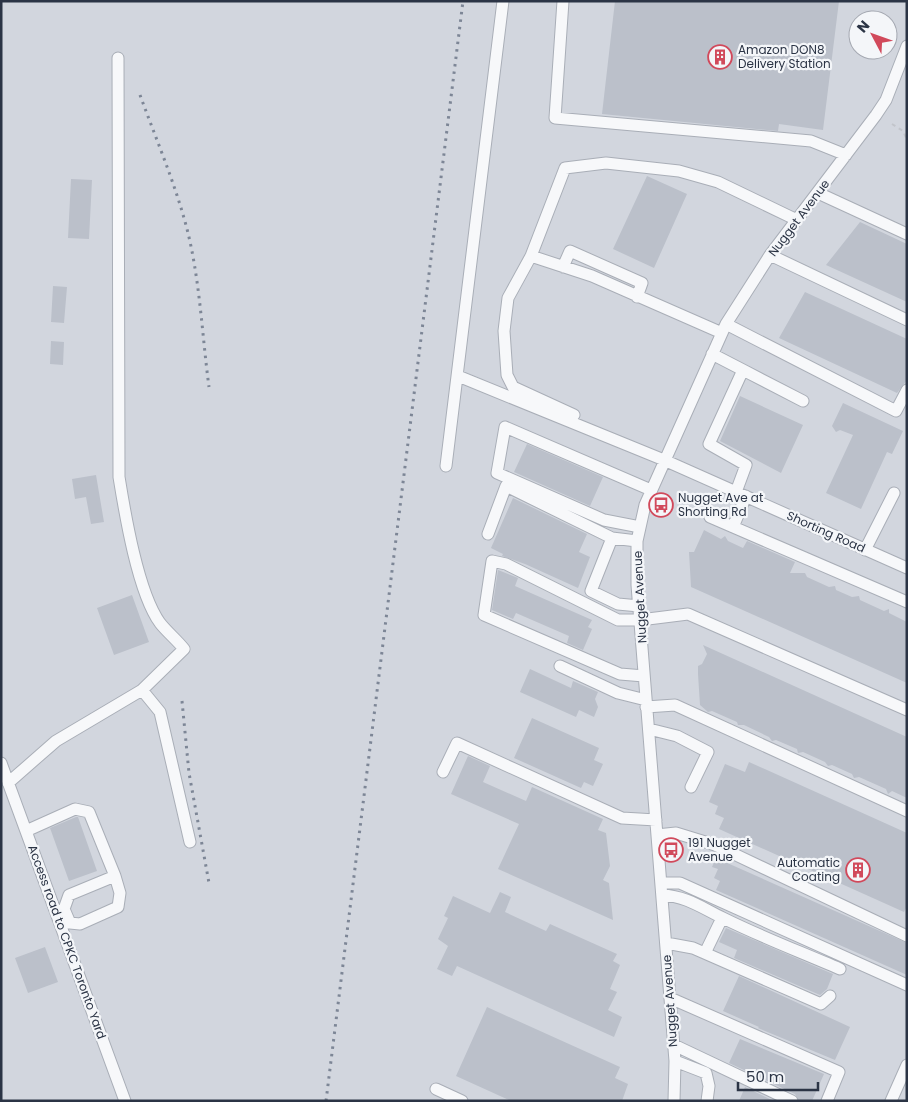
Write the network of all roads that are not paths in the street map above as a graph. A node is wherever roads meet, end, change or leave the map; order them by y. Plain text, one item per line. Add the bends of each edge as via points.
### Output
1 (503, 1) edge
2 (563, 1) edge
3 (906, 52) edge
4 (118, 58) dead end
5 (846, 155) junction
6 (818, 194) junction
7 (797, 220) junction
8 (907, 234) edge
9 (770, 255) junction
10 (532, 256) junction
11 (564, 267) junction
12 (642, 300) junction
13 (907, 320) edge
14 (724, 328) junction
15 (712, 354) junction
16 (743, 370) junction
17 (458, 376) junction
18 (907, 390) edge
19 (803, 401) dead end
20 (602, 434) junction
21 (664, 460) junction
22 (446, 466) dead end
23 (651, 490) junction
24 (894, 493) dead end
25 (741, 494) junction
26 (710, 517) dead end
27 (640, 527) junction
28 (733, 527) junction
29 (488, 534) dead end
30 (612, 538) junction
31 (637, 541) junction
32 (865, 550) junction
33 (907, 568) edge
34 (907, 602) edge
35 (639, 606) junction
36 (640, 620) junction
37 (560, 666) dead end
38 (644, 676) junction
39 (142, 690) junction
40 (646, 703) junction
41 (907, 710) edge
42 (649, 729) junction
43 (1, 763) edge
44 (443, 772) dead end
45 (8, 783) junction
46 (691, 786) dead end
47 (907, 811) edge
48 (656, 820) junction
49 (26, 831) junction
50 (657, 835) junction
51 (190, 842) dead end
52 (115, 876) junction
53 (662, 889) junction
54 (60, 910) junction
55 (722, 918) junction
56 (907, 936) edge
57 (666, 943) junction
58 (705, 953) junction
59 (840, 969) dead end
60 (907, 985) edge
61 (830, 996) dead end
62 (670, 998) junction
63 (674, 1045) junction
64 (675, 1061) junction
65 (907, 1065) edge
66 (436, 1089) dead end
67 (125, 1101) edge
68 (462, 1101) edge
69 (674, 1101) edge
70 (706, 1101) edge
71 (792, 1101) edge
72 (827, 1101) edge
73 (891, 1101) edge

1 - 17 street
2 - 5 street via 555,118 812,142
3 - 5 street, Nugget Avenue via 886,100
4 - 39 street via 119,476 128,528 146,589 160,623 184,648
5 - 6 street, Nugget Avenue
6 - 7 street, Nugget Avenue
6 - 8 street
7 - 9 street, Nugget Avenue
7 - 10 street via 718,182 679,171 606,162 565,168
9 - 13 street
9 - 14 street, Nugget Avenue
10 - 11 street
10 - 20 street via 508,298 504,331 508,374 513,387 596,425
11 - 12 street via 592,276
11 - 12 street via 570,251 642,282
12 - 14 street
14 - 15 street, Nugget Avenue
14 - 18 street via 896,411
15 - 16 street
15 - 21 street, Nugget Avenue
16 - 19 street
16 - 25 street via 709,444 746,465
17 - 20 street
17 - 22 street
20 - 21 street, Shorting Road
21 - 23 street, Nugget Avenue
21 - 25 street, Shorting Road
23 - 27 street, Nugget Avenue
23 - 27 street via 505,427 497,473 604,520
24 - 32 street
25 - 28 street
25 - 32 street, Shorting Road
26 - 28 street
27 - 31 street, Nugget Avenue
28 - 34 street
29 - 30 street via 506,486
30 - 31 street
30 - 35 street via 591,591 618,604
31 - 35 street, Nugget Avenue
32 - 33 street, Shorting Road
35 - 36 street, Nugget Avenue
36 - 38 street, Nugget Avenue
36 - 38 street via 618,620 506,564 492,561 484,615 620,674
36 - 41 street via 688,614
37 - 40 street
38 - 40 street, Nugget Avenue
39 - 45 street via 56,741
39 - 51 street via 160,712
40 - 42 street, Nugget Avenue
40 - 47 street via 675,706
42 - 46 street via 677,736 708,752
42 - 48 street, Nugget Avenue
43 - 45 street, Access road to CPKC Toronto Yard
44 - 48 street via 457,743 622,818
45 - 49 street, Access road to CPKC Toronto Yard
48 - 50 street, Nugget Avenue
49 - 52 street via 75,809 89,812
49 - 54 street, Access road to CPKC Toronto Yard
50 - 53 street, Nugget Avenue
50 - 56 street via 676,833 715,846
52 - 54 street via 69,895
52 - 54 street via 120,893 118,907 80,924 70,923
53 - 55 street via 699,904
53 - 57 street, Nugget Avenue
53 - 60 street via 680,884
54 - 67 street, Access road to CPKC Toronto Yard
55 - 58 street
55 - 59 street
57 - 58 street
57 - 62 street, Nugget Avenue
58 - 61 street via 821,1004
62 - 63 street, Nugget Avenue
62 - 72 street via 838,1072
63 - 64 street, Nugget Avenue
63 - 71 street
64 - 69 street, Nugget Avenue
64 - 70 street via 706,1073 709,1086
65 - 73 street
66 - 68 street

